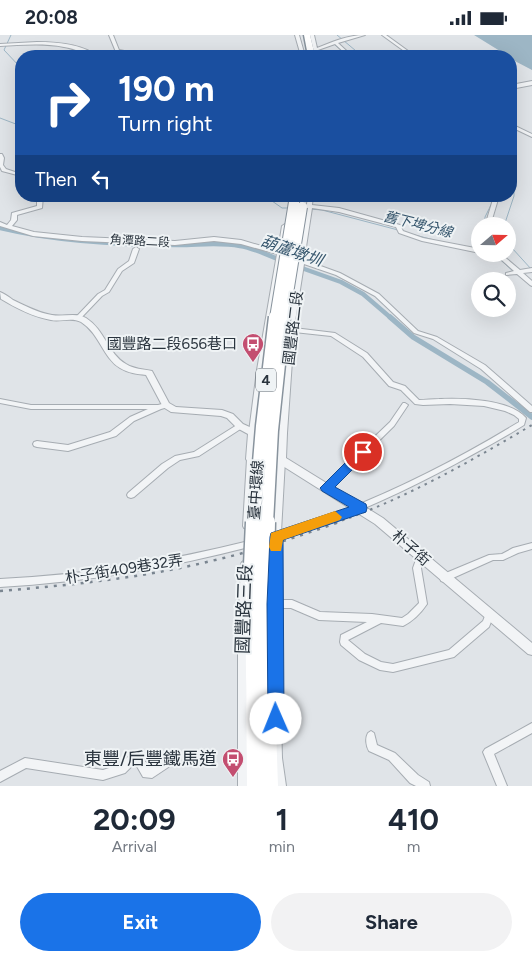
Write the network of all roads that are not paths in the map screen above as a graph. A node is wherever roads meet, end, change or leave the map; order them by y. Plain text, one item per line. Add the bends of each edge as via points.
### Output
1 (111, 35) edge
2 (303, 35) edge
3 (312, 35) edge
4 (363, 35) edge
5 (384, 35) edge
6 (336, 43) junction
7 (0, 46) edge
8 (67, 50) edge
9 (82, 50) edge
10 (116, 50) edge
11 (308, 50) edge
12 (310, 50) edge
13 (320, 50) edge
14 (344, 50) edge
15 (405, 50) edge
16 (532, 81) edge
17 (517, 84) edge
18 (517, 128) edge
19 (532, 136) edge
20 (0, 155) edge
21 (15, 173) edge
22 (39, 202) edge
23 (292, 202) edge
24 (292, 202) edge
25 (307, 202) edge
26 (307, 202) edge
27 (311, 202) edge
28 (495, 202) edge
29 (490, 217) edge
30 (0, 224) edge
31 (9, 226) junction
32 (136, 249) dead end
33 (471, 249) edge
34 (280, 253) junction
35 (302, 261) junction
36 (508, 263) edge
37 (532, 270) edge
38 (518, 272) junction
39 (532, 283) edge
40 (0, 294) edge
41 (79, 317) junction
42 (267, 328) junction
43 (291, 330) junction
44 (0, 401) edge
45 (405, 405) dead end
46 (162, 406) junction
47 (532, 410) edge
48 (240, 426) junction
49 (253, 432) junction
50 (283, 433) junction
51 (37, 444) dead end
52 (251, 459) junction
53 (281, 460) junction
54 (326, 488) junction
55 (131, 495) dead end
56 (361, 508) junction
57 (276, 537) junction
58 (246, 545) junction
59 (532, 546) edge
60 (421, 555) junction
61 (444, 578) junction
62 (0, 583) edge
63 (274, 604) junction
64 (490, 613) junction
65 (381, 619) junction
66 (532, 650) edge
67 (253, 683) junction
68 (532, 728) edge
69 (371, 736) dead end
70 (267, 740) junction
71 (170, 761) dead end
72 (0, 777) edge
73 (243, 786) edge
74 (250, 786) edge
75 (256, 786) edge
76 (269, 786) edge
77 (273, 786) edge
78 (282, 786) edge
79 (425, 786) edge
80 (502, 786) edge

1 - 10 street via 116,42
2 - 11 highway
3 - 12 street
4 - 6 street
5 - 15 street
6 - 13 street
6 - 14 street
7 - 8 street via 52,46
7 - 9 street via 52,43
16 - 17 street
18 - 19 street
20 - 21 street via 4,170
22 - 31 street via 40,207 14,214
23 - 34 street, 國豐路二段
24 - 67 highway, 臺中環線 / 4, bridge via 263,405 252,565
25 - 35 street, 國豐路二段
26 - 70 highway, 臺中環線 / 4, bridge via 283,332 270,459 265,632
27 - 33 street via 398,226 400,232 422,239
28 - 29 street
30 - 31 street, 角潭路二段
31 - 34 street, 角潭路二段 via 36,234 82,239 175,243 214,239 241,242
32 - 41 street via 132,262 120,270 108,291
34 - 42 street, 國豐路二段
35 - 43 street, 國豐路二段
35 - 47 street via 338,274 377,295 416,332 435,338 483,367
36 - 38 street
37 - 38 street
38 - 39 street
40 - 41 street via 12,303 53,318
41 - 46 street via 95,328 114,360 122,367 149,373
42 - 43 street
42 - 49 street, 國豐路二段
43 - 50 street, 國豐路二段
43 - 56 street, 朴子街409巷32弄 via 333,334 365,355 391,384 404,388 417,402 461,401 514,411 523,418 522,423 509,431 425,478
44 - 46 street via 30,407
45 - 54 street via 392,424
46 - 48 street via 174,410 222,413
46 - 51 street via 132,419 114,434 68,448
48 - 49 street
48 - 55 street via 196,454 178,458 165,466
49 - 50 street
49 - 52 street, 國豐路三段
50 - 53 street, 國豐路二段
52 - 53 street
52 - 58 street, 國豐路三段
53 - 54 street, 朴子街
53 - 57 street, 國豐路三段
54 - 56 street, 朴子街
56 - 57 street, 朴子街409巷32弄
56 - 60 street, 朴子街
57 - 58 street, 朴子街409巷32弄
57 - 63 street, 國豐路三段
58 - 62 street, 朴子街409巷32弄 via 126,571
58 - 73 street, 國豐路三段 via 242,631
59 - 61 street via 503,557 492,557
60 - 61 street, 朴子街
60 - 65 street via 417,568 423,604 403,622
61 - 64 street, 朴子街
63 - 65 street via 292,604 319,616
63 - 78 street, 國豐路三段 via 277,757
64 - 65 street via 486,624 451,653 393,668 362,657 344,642 348,634
64 - 66 street, 朴子街
67 - 74 highway
67 - 75 highway, 臺中環線 / 4
68 - 80 street via 488,752
69 - 79 street via 372,748 392,756
70 - 76 highway, 臺中環線 / 4
70 - 77 highway
71 - 72 street via 148,773 136,756 121,769 103,775 25,763

